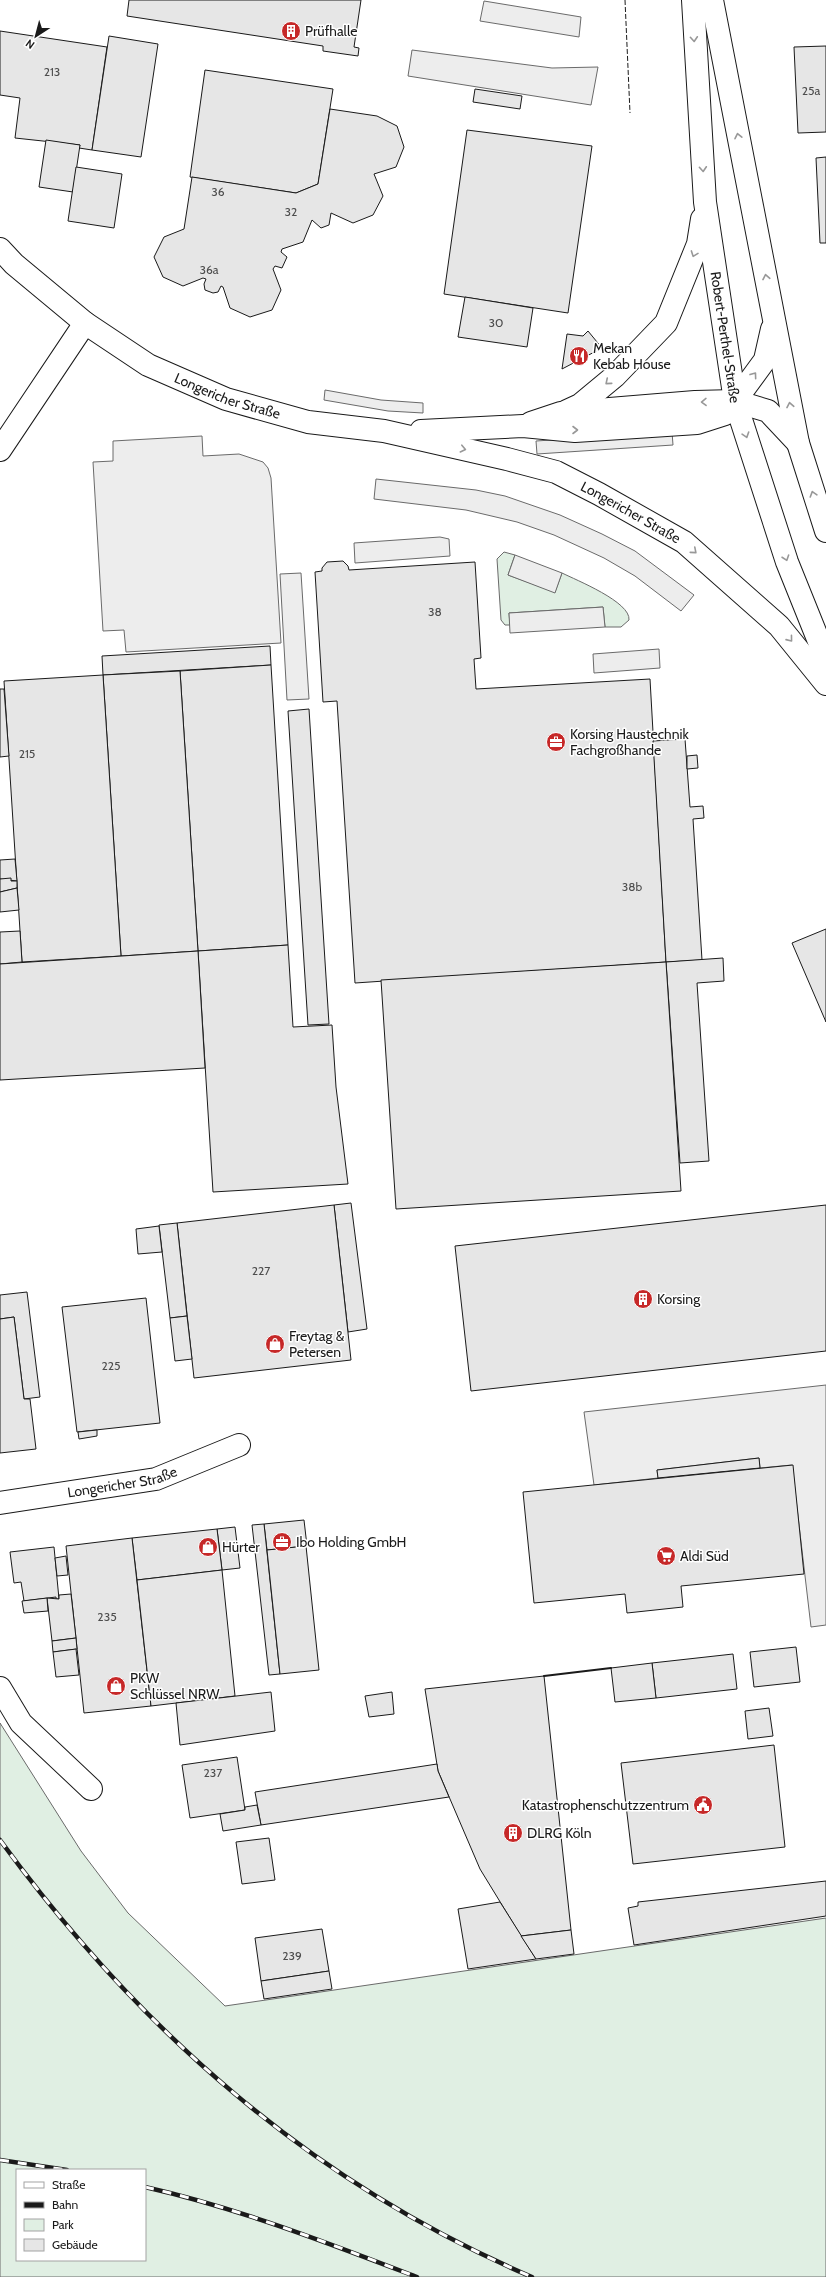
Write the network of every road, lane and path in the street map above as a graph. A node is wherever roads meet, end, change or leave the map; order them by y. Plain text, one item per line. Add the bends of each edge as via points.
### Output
1 (693, 0) edge
2 (712, 0) edge
3 (705, 202) junction
4 (0, 249) edge
5 (774, 318) junction
6 (85, 323) junction
7 (735, 401) junction
8 (561, 413) junction
9 (523, 426) junction
10 (384, 431) junction
11 (798, 443) junction
12 (0, 450) edge
13 (826, 531) edge
14 (826, 659) edge
15 (826, 684) edge
16 (239, 1445) dead end
17 (0, 1503) edge
18 (0, 1688) edge
19 (91, 1790) dead end

1 -> 3 street, Robert-Perthel-Straße
5 -> 2 street
3 - 7 street, Robert-Perthel-Straße
3 -> 8 street, Longericher Straße via 698,244 684,284 666,323 615,376 580,406
4 - 6 street, Longericher Straße via 14,264
7 -> 5 street, Longericher Straße via 765,360
11 -> 5 street
6 - 10 street, Longericher Straße via 148,365 226,399 308,422
6 - 12 street
7 -> 8 street, Longericher Straße
9 -> 7 street, Longericher Straße via 575,431 697,423 725,414
7 - 11 street, Longericher Straße via 768,411
7 -> 14 street, Robert-Perthel-Straße via 787,562
8 - 9 street, Longericher Straße
9 - 10 street, Longericher Straße
10 -> 15 street, Longericher Straße via 556,472 684,542 779,626
13 -> 11 street
16 - 17 street, Longericher Straße via 156,1479
18 - 19 street via 21,1723

